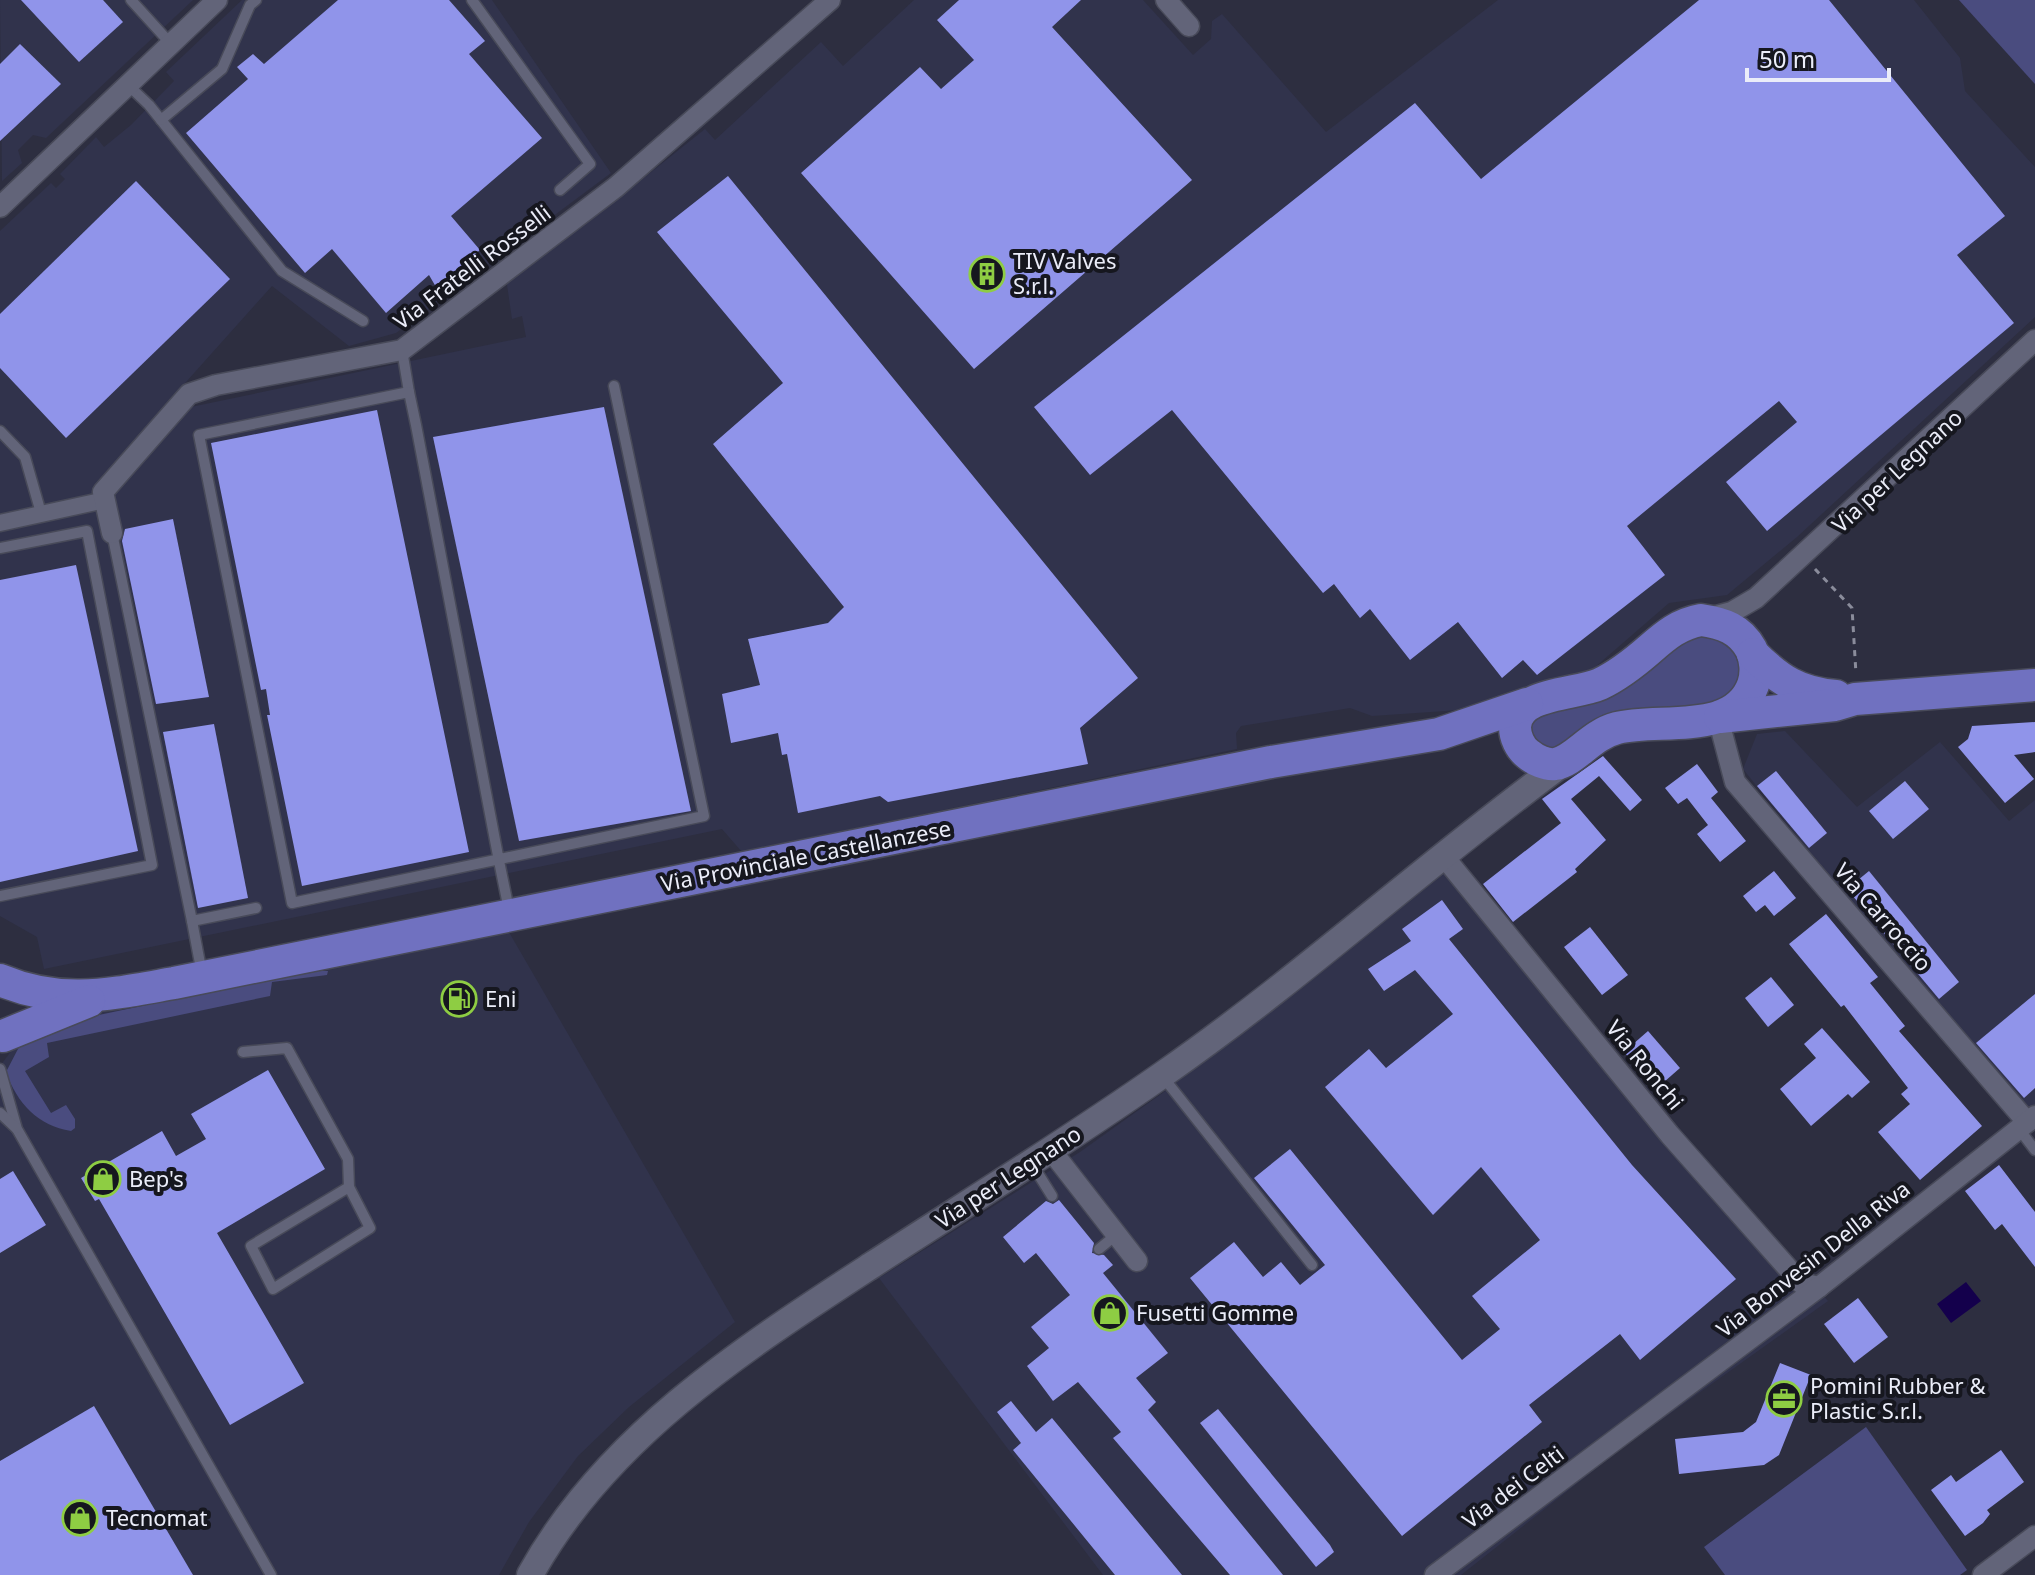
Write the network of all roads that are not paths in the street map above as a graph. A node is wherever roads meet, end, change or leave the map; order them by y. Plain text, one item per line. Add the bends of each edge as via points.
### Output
1 (131, 0) edge
2 (217, 0) edge
3 (256, 0) edge
4 (472, 0) edge
5 (830, 0) edge
6 (1166, 0) edge
7 (1189, 26) dead end
8 (171, 44) junction
9 (128, 85) junction
10 (161, 120) junction
11 (560, 190) dead end
12 (0, 207) edge
13 (363, 321) dead end
14 (2035, 340) edge
15 (402, 350) junction
16 (614, 386) dead end
17 (409, 392) junction
18 (0, 431) edge
19 (105, 500) junction
20 (39, 506) dead end
21 (0, 523) edge
22 (112, 533) joint
23 (0, 548) edge
24 (1756, 598) junction
25 (1701, 620) junction
26 (1749, 647) junction
27 (2035, 685) edge
28 (1855, 687) junction
29 (1527, 704) junction
30 (1719, 726) junction
31 (1439, 734) junction
32 (1524, 749) junction
33 (1567, 760) junction
34 (1511, 802) junction
35 (1445, 858) junction
36 (499, 861) junction
37 (0, 896) edge
38 (256, 908) dead end
39 (510, 916) junction
40 (192, 921) junction
41 (189, 980) junction
42 (0, 981) edge
43 (101, 996) junction
44 (2, 1039) edge
45 (243, 1052) dead end
46 (0, 1069) edge
47 (1162, 1076) junction
48 (0, 1113) edge
49 (2027, 1122) edge
50 (17, 1129) junction
51 (2035, 1150) edge
52 (1040, 1156) junction
53 (349, 1187) junction
54 (1052, 1196) dead end
55 (1116, 1235) junction
56 (1099, 1249) dead end
57 (1137, 1261) dead end
58 (1312, 1265) dead end
59 (1819, 1287) junction
60 (1619, 1437) joint
61 (2035, 1536) edge
62 (271, 1575) edge
63 (530, 1575) edge
64 (1435, 1575) edge
65 (1983, 1575) edge

1 - 8 lane
2 - 8 street
3 - 10 lane via 222,69
4 - 11 lane via 590,164
5 - 15 street, Via Fratelli Rosselli via 616,187
6 - 7 street
8 - 9 street
9 - 10 lane
9 - 12 street
10 - 13 lane via 282,271
14 - 24 street, Via per Legnano
15 - 17 lane
15 - 19 street, Via Fratelli Rosselli via 189,394 103,492
16 - 36 lane via 704,816
17 - 36 lane
17 - 36 lane via 199,435 292,903
18 - 20 lane via 25,457
19 - 21 street
19 - 22 street
22 - 40 lane
23 - 37 lane via 87,531 152,865
24 - 25 street, Via per Legnano via 1732,612
24 - 26 street via 1743,625
25 - 26 main road via 1728,626
25 - 29 main road, Via Provinciale Castellanzese via 1673,629 1603,682
26 - 28 main road via 1785,683 1816,694
26 - 30 main road via 1756,676 1752,688
27 - 28 main road
28 - 30 main road via 1835,705
29 - 31 main road, Via Provinciale Castellanzese
29 - 32 main road via 1516,717 1515,730
30 - 33 main road via 1629,725 1604,731
30 - 49 street, Via Carroccio via 1735,782
31 - 32 main road, Via Provinciale Castellanzese via 1482,736
31 - 39 main road, Via Provinciale Castellanzese via 1271,762
32 - 33 main road, Via Provinciale Castellanzese via 1553,764
32 - 34 street, Via per Legnano via 1529,775
33 - 34 street, Via per Legnano
34 - 35 street, Via per Legnano
35 - 47 street, Via per Legnano
35 - 59 street, Via Ronchi via 1680,1146 1801,1283
36 - 39 lane
38 - 40 lane
39 - 41 main road, Via Provinciale Castellanzese
40 - 41 lane
41 - 43 main road, Via Provinciale Castellanzese
42 - 43 main road via 30,993
42 - 44 main road via 9,1008
43 - 44 main road
45 - 53 lane via 287,1048 348,1159
46 - 50 lane
47 - 52 street, Via per Legnano
47 - 58 lane
48 - 50 lane
49 - 51 lane
49 - 59 street, Via Bonvesin Della Riva
50 - 62 lane
52 - 54 lane
52 - 55 street
52 - 63 street, Via per Legnano via 775,1327 696,1388 626,1450 577,1503
53 - 53 lane via 251,1246 273,1289 370,1228
55 - 56 lane
55 - 57 street
59 - 60 street, Via Bonvesin Della Riva
60 - 64 street, Via dei Celti
61 - 65 street

